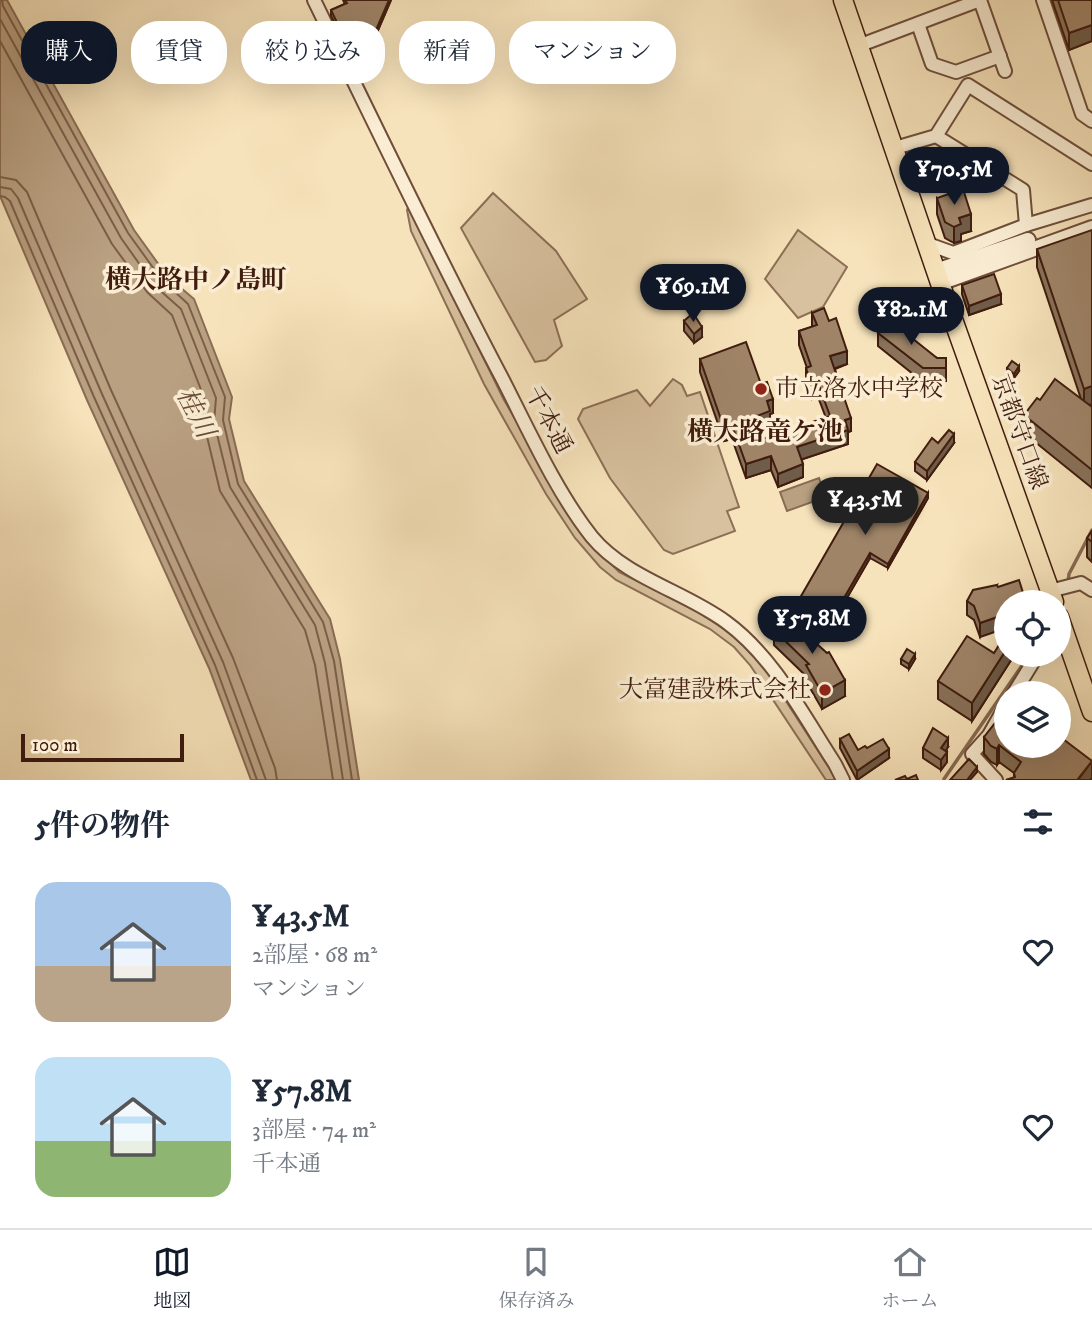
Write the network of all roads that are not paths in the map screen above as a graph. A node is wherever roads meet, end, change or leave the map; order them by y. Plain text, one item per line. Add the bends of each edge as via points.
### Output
1 (314, 0) edge
2 (844, 0) edge
3 (980, 0) edge
4 (1042, 0) edge
5 (918, 24) junction
6 (858, 46) junction
7 (1000, 56) junction
8 (1005, 71) dead end
9 (1092, 121) edge
10 (936, 136) junction
11 (895, 148) junction
12 (1092, 164) edge
13 (1092, 205) edge
14 (1027, 225) junction
15 (1092, 228) edge
16 (928, 244) junction
17 (938, 277) junction
18 (1054, 590) edge
19 (1063, 590) edge
20 (1092, 590) edge
21 (1071, 660) edge
22 (1092, 712) edge
23 (994, 726) edge
24 (843, 780) edge
25 (996, 780) edge

1 - 24 street, 千本通 via 459,298 551,471 593,538 616,559 704,607 750,641
2 - 6 main road, 京都守口線
3 - 5 street
3 - 7 street
4 - 9 street via 1082,114
5 - 6 street
5 - 7 street via 932,64 956,72
6 - 11 main road, 京都守口線
7 - 8 street
10 - 11 street
10 - 12 street via 968,85
10 - 14 street via 1023,190
11 - 16 main road, 京都守口線
13 - 14 street
14 - 16 street via 953,253
15 - 17 street via 1068,236 1042,235
16 - 17 main road, 京都守口線
17 - 18 main road, 京都守口線
19 - 20 street via 1081,583
21 - 22 main road
23 - 25 street via 972,754

